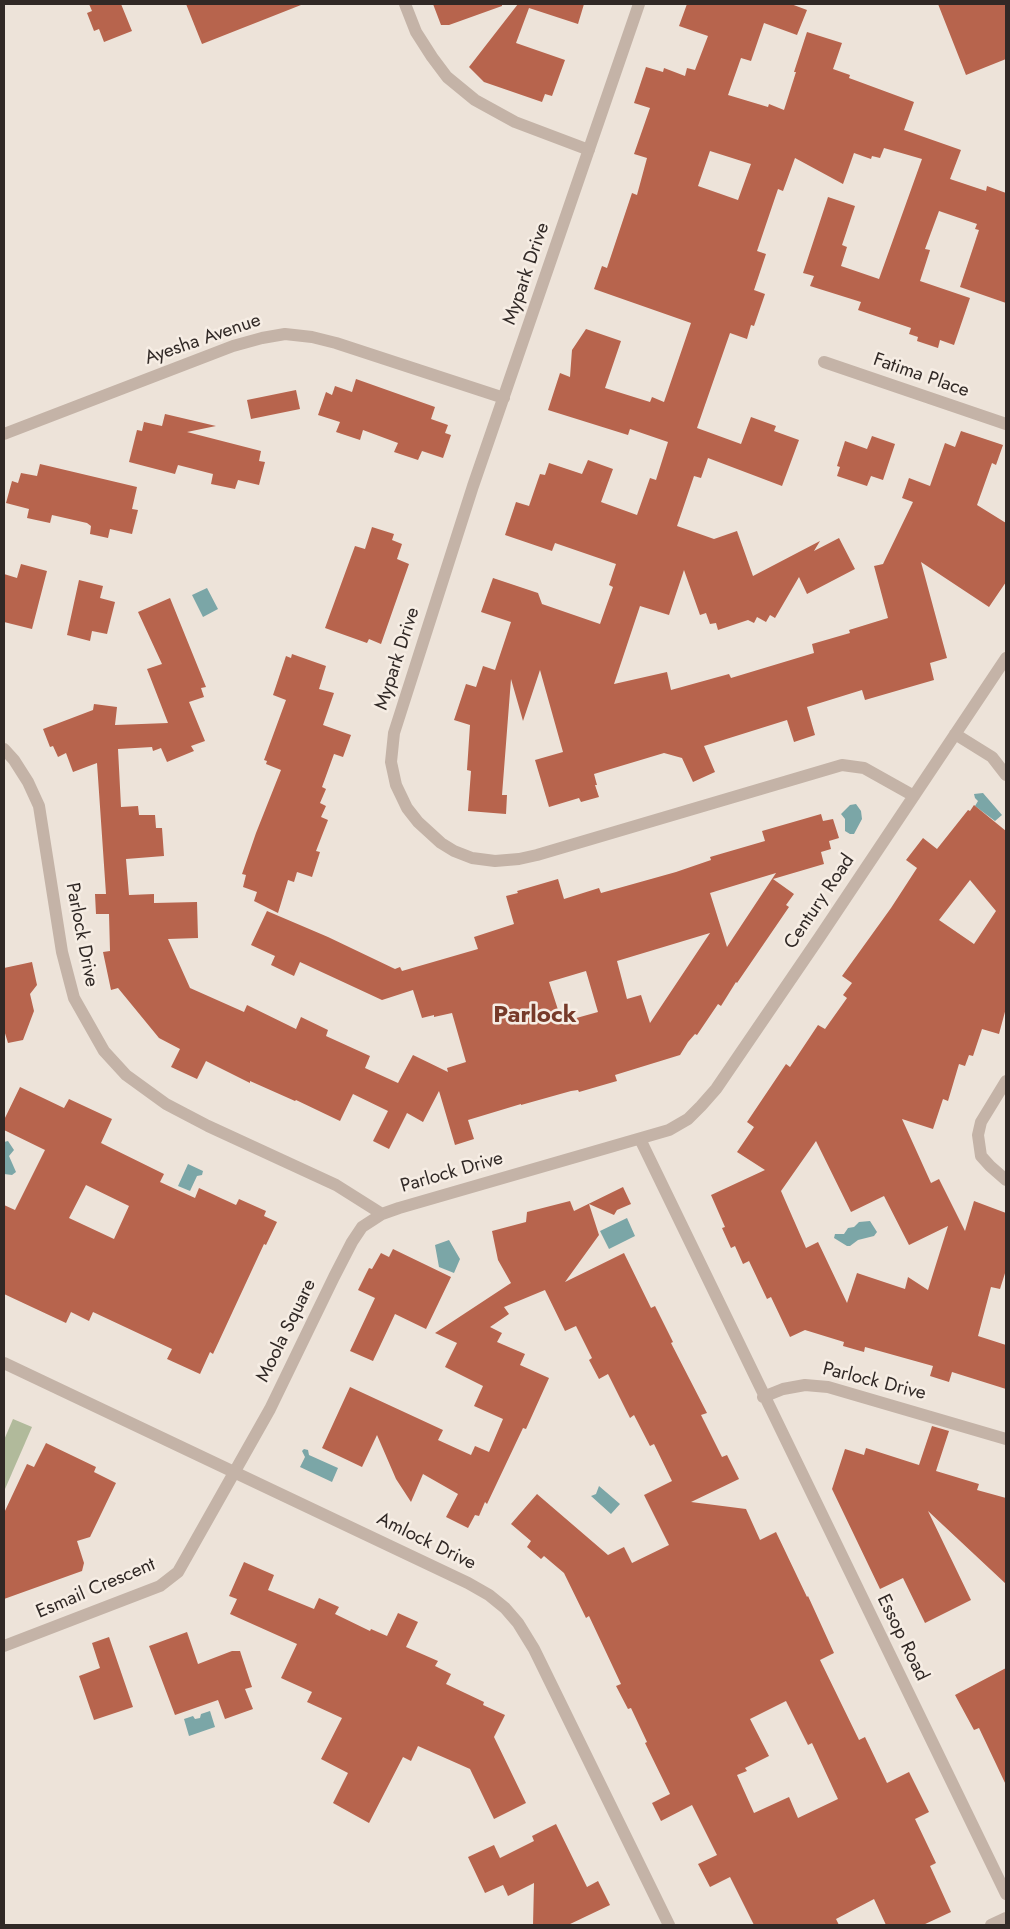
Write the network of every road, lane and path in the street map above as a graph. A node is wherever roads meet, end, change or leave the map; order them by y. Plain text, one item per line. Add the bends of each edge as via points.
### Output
1 (405, 4) edge
2 (639, 4) edge
3 (589, 150) junction
4 (824, 362) dead end
5 (504, 398) junction
6 (1006, 424) edge
7 (4, 434) edge
8 (1006, 658) edge
9 (956, 734) junction
10 (4, 749) edge
11 (1006, 775) edge
12 (914, 796) junction
13 (1006, 1081) edge
14 (640, 1139) junction
15 (1006, 1180) edge
16 (382, 1214) junction
17 (4, 1363) edge
18 (763, 1397) junction
19 (1006, 1438) edge
20 (234, 1472) junction
21 (4, 1646) edge
22 (1006, 1894) edge
23 (1006, 1918) edge
24 (669, 1925) edge
25 (991, 1925) edge

1 - 3 street via 416,32 432,57 447,77 475,100 515,122
2 - 3 street, Mypark Drive
3 - 5 street, Mypark Drive
4 - 6 street, Fatima Place
5 - 7 street, Ayesha Avenue via 336,343 285,334 233,346
5 - 12 street, Mypark Drive via 392,742 391,762 396,785 407,808 428,832 454,851 472,858 495,861 519,859 842,765 864,768
8 - 9 street, Century Road
9 - 11 street via 992,757
9 - 12 street, Century Road
10 - 16 street, Parlock Drive via 28,782 39,806 62,952 74,998 104,1051 126,1075 166,1104 336,1185
12 - 14 street, Century Road via 716,1089 688,1119 669,1130
13 - 15 street via 981,1122 978,1135 981,1156
14 - 16 street, Parlock Drive
14 - 18 street
16 - 20 street, Moola Square via 362,1227 352,1242 270,1409
17 - 20 street, Amlock Drive
18 - 19 street, Parlock Drive via 805,1385 828,1387
18 - 22 street, Essop Road
20 - 21 street, Esmail Crescent via 178,1572 160,1586
20 - 24 street, Amlock Drive via 468,1583 505,1608 534,1649
23 - 25 street

